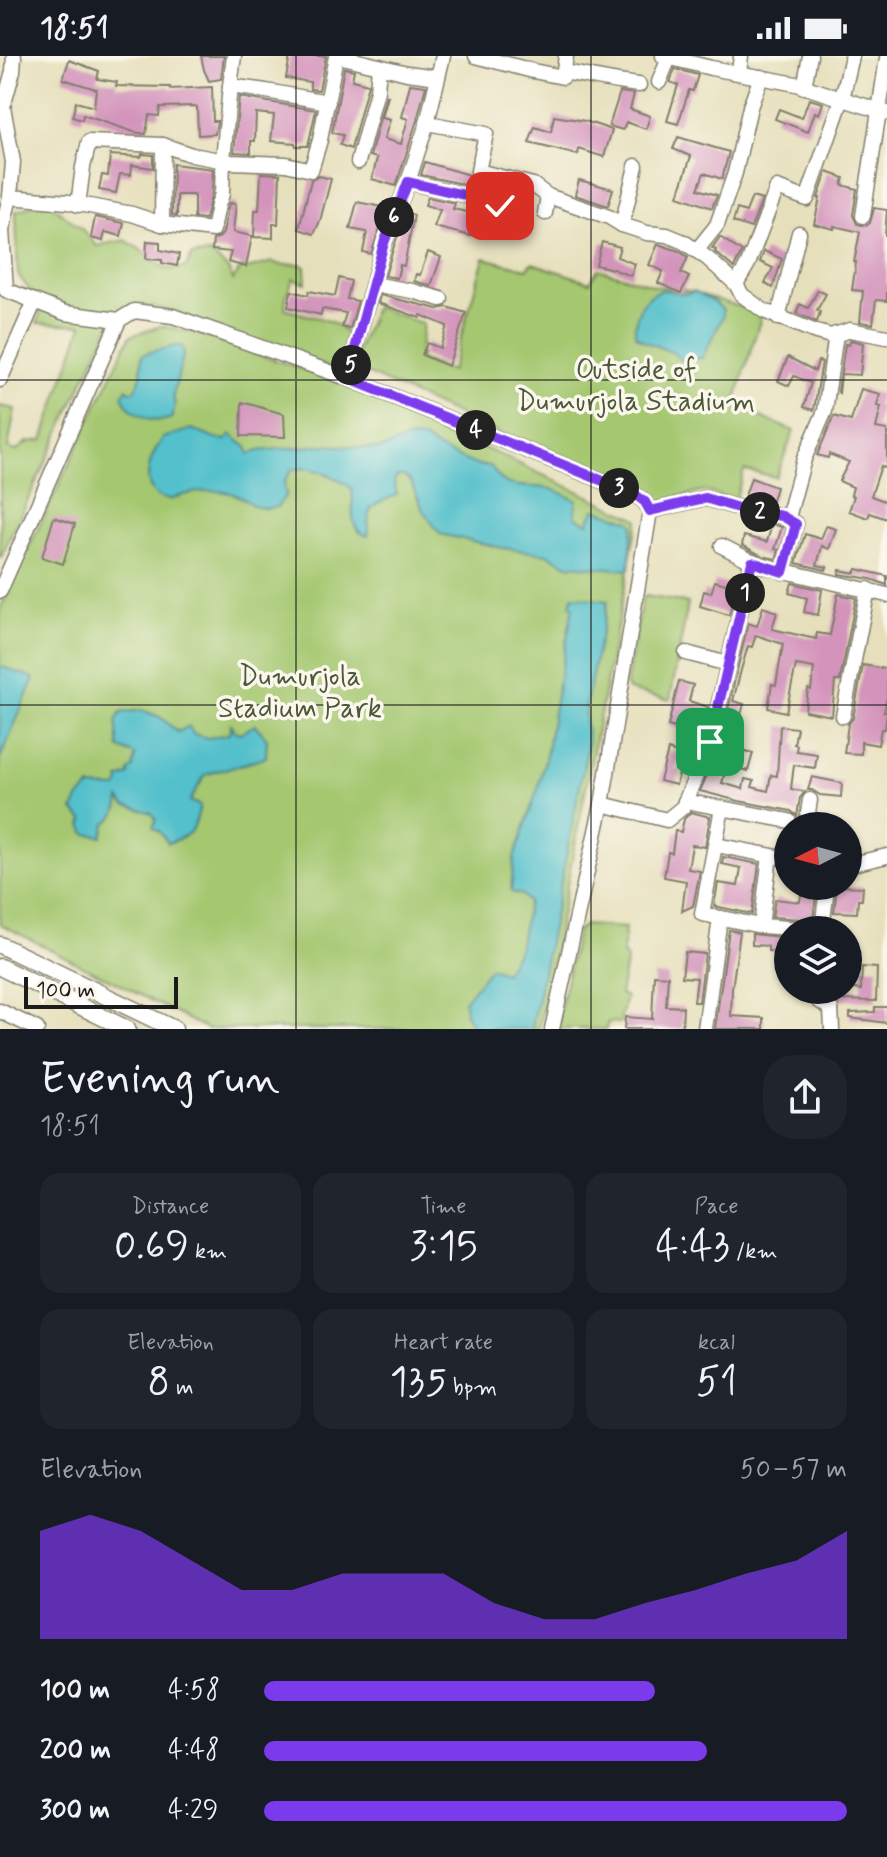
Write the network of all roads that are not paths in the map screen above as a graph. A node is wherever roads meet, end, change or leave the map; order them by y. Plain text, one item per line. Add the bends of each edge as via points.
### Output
1 (14, 56) edge
2 (234, 56) edge
3 (337, 56) edge
4 (443, 56) edge
5 (476, 56) edge
6 (566, 56) edge
7 (741, 56) edge
8 (810, 56) edge
9 (852, 56) edge
10 (674, 58) edge
11 (887, 58) edge
12 (379, 66) junction
13 (563, 72) junction
14 (739, 72) junction
15 (438, 77) junction
16 (761, 77) junction
17 (659, 82) dead end
18 (639, 85) dead end
19 (230, 86) junction
20 (804, 87) junction
21 (842, 99) junction
22 (328, 102) junction
23 (883, 111) edge
24 (427, 123) junction
25 (163, 145) junction
26 (223, 160) junction
27 (358, 162) dead end
28 (636, 166) dead end
29 (408, 182) junction
30 (548, 196) junction
31 (10, 197) junction
32 (514, 203) dead end
33 (78, 205) junction
34 (545, 213) dead end
35 (863, 216) dead end
36 (162, 224) junction
37 (622, 225) junction
38 (799, 233) dead end
39 (697, 250) junction
40 (373, 284) junction
41 (736, 284) junction
42 (3, 292) edge
43 (441, 299) dead end
44 (35, 301) junction
45 (778, 318) junction
46 (119, 320) junction
47 (836, 334) junction
48 (887, 337) edge
49 (347, 378) junction
50 (0, 380) edge
51 (650, 511) junction
52 (782, 516) junction
53 (722, 546) dead end
54 (752, 562) junction
55 (783, 572) junction
56 (868, 589) junction
57 (0, 591) edge
58 (887, 595) edge
59 (686, 653) dead end
60 (728, 664) junction
61 (843, 716) dead end
62 (810, 800) dead end
63 (685, 801) junction
64 (602, 804) junction
65 (722, 808) junction
66 (808, 812) edge
67 (774, 818) edge
68 (716, 845) junction
69 (770, 856) junction
70 (887, 856) edge
71 (774, 857) edge
72 (862, 862) edge
73 (720, 918) junction
74 (761, 926) junction
75 (774, 927) edge
76 (0, 945) edge
77 (0, 967) edge
78 (123, 1004) junction
79 (824, 1004) edge
80 (0, 1011) edge
81 (119, 1027) edge
82 (37, 1029) edge
83 (174, 1029) edge
84 (552, 1029) edge
85 (705, 1029) edge
86 (832, 1029) edge

1 - 31 street via 3,107 13,162
2 - 19 street
3 - 12 street
3 - 22 street
4 - 15 street
5 - 13 street via 563,77
6 - 13 street
7 - 14 street
8 - 20 street
9 - 21 street
10 - 14 street
10 - 17 street
11 - 23 street
12 - 15 street
12 - 27 street
13 - 18 street
14 - 16 street
15 - 24 street
16 - 20 street
16 - 39 street via 717,225
19 - 22 street
19 - 26 street
20 - 21 street
21 - 23 street
21 - 41 street via 807,199 777,188
22 - 26 street via 311,170
23 - 35 street
24 - 29 street
24 - 30 street via 486,134 478,171 533,185
25 - 26 street
25 - 33 street via 89,142
25 - 36 street
26 - 36 street via 213,230
28 - 37 street
29 - 32 street via 488,204
29 - 40 street
30 - 34 street
30 - 37 street
31 - 33 street
31 - 42 street via 2,230
33 - 36 street
37 - 39 street via 667,235
38 - 45 street
39 - 41 street
40 - 43 street
40 - 49 street
41 - 45 street via 742,295
42 - 44 street
44 - 46 street via 65,313
44 - 50 street
45 - 47 street
46 - 49 street via 134,311 173,316
46 - 57 street
47 - 48 street via 850,330
47 - 52 street via 825,411 789,514
49 - 51 street via 633,493
51 - 52 street via 705,498
51 - 64 street
52 - 55 street via 796,524
53 - 54 street
54 - 55 street
54 - 60 street
55 - 56 street
56 - 58 street
56 - 61 street
59 - 60 street
60 - 63 street via 710,742
62 - 66 street
63 - 64 street via 667,820
63 - 65 street
64 - 84 street
65 - 67 street
65 - 68 street
68 - 69 street
68 - 73 street via 702,914
69 - 71 street
69 - 74 street
70 - 72 street
73 - 74 street
73 - 85 street
74 - 75 street
76 - 78 main road
77 - 81 main road
78 - 81 street
78 - 83 main road
79 - 86 street via 831,1009
80 - 82 street

